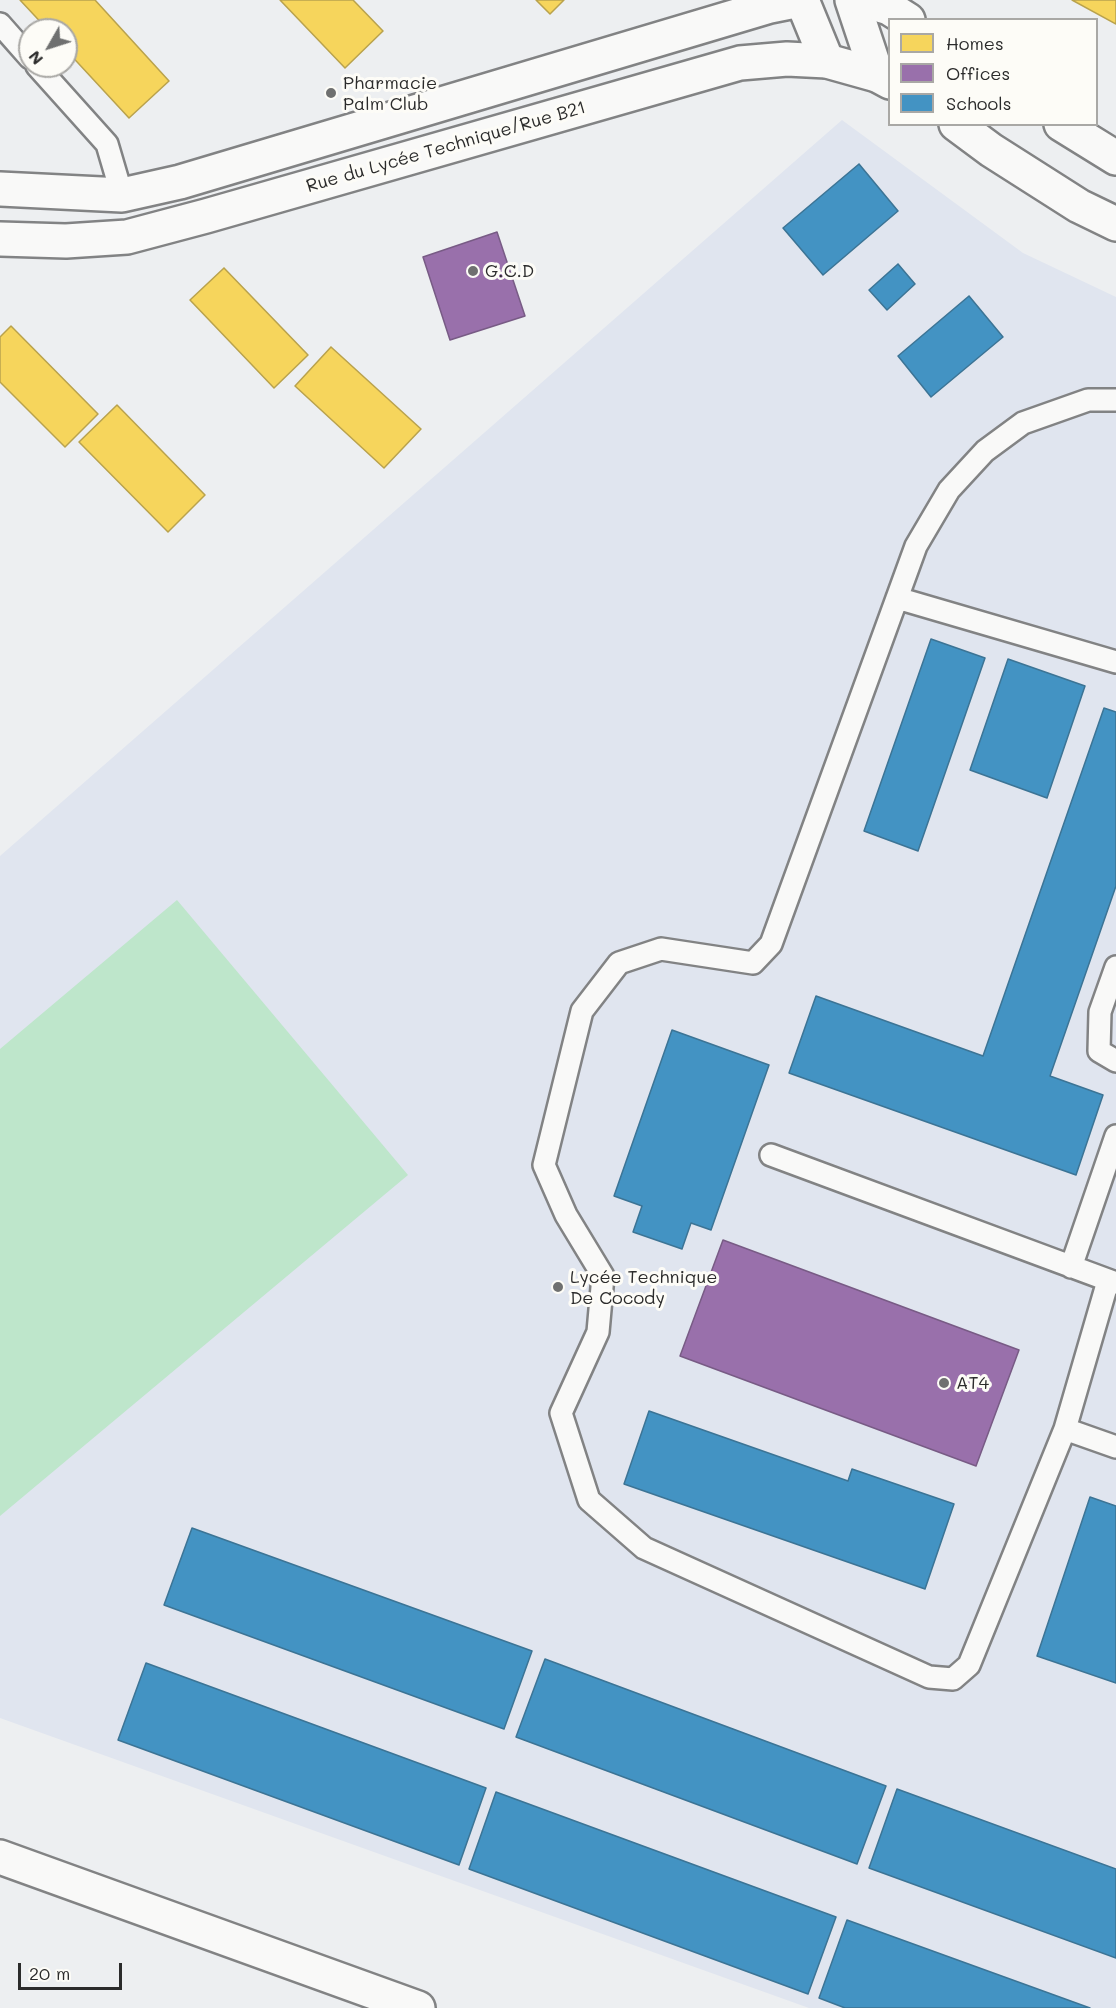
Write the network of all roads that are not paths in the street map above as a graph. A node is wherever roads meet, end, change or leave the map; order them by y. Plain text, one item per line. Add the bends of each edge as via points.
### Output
1 (801, 0) edge
2 (852, 0) edge
3 (863, 0) edge
4 (905, 18) edge
5 (0, 24) edge
6 (18, 44) edge
7 (827, 62) junction
8 (48, 78) edge
9 (883, 78) edge
10 (959, 126) edge
11 (1064, 126) edge
12 (1116, 158) edge
13 (0, 189) edge
14 (122, 195) junction
15 (1116, 224) edge
16 (127, 237) junction
17 (0, 239) edge
18 (1116, 400) edge
19 (897, 598) junction
20 (1116, 662) edge
21 (1116, 967) edge
22 (1116, 1061) edge
23 (1116, 1136) edge
24 (771, 1155) dead end
25 (1071, 1267) junction
26 (1112, 1282) edge
27 (1065, 1429) junction
28 (1116, 1447) edge
29 (0, 1857) edge
30 (418, 2008) edge

1 - 7 street
1 - 14 street via 180,182
2 - 9 street
3 - 4 street
5 - 6 lane
7 - 9 street, Rue du Lycée Technique/Rue B21
7 - 16 street, Rue du Lycée Technique/Rue B21 via 787,59 740,63
8 - 14 lane via 108,144
10 - 15 street via 1080,206
11 - 12 street
13 - 14 street
14 - 16 street
16 - 17 street, Rue du Lycée Technique/Rue B21 via 66,241
18 - 19 lane via 1088,400 1023,423 985,452 949,490 916,546
19 - 20 lane
19 - 27 lane via 771,944 753,963 661,950 619,963 582,1011 544,1165 566,1215 603,1276 598,1332 561,1413 589,1500 644,1548 929,1677 953,1679 969,1665
21 - 22 lane via 1100,1012 1099,1051
23 - 25 lane
24 - 25 lane
25 - 26 lane
26 - 27 lane
27 - 28 lane
29 - 30 street

